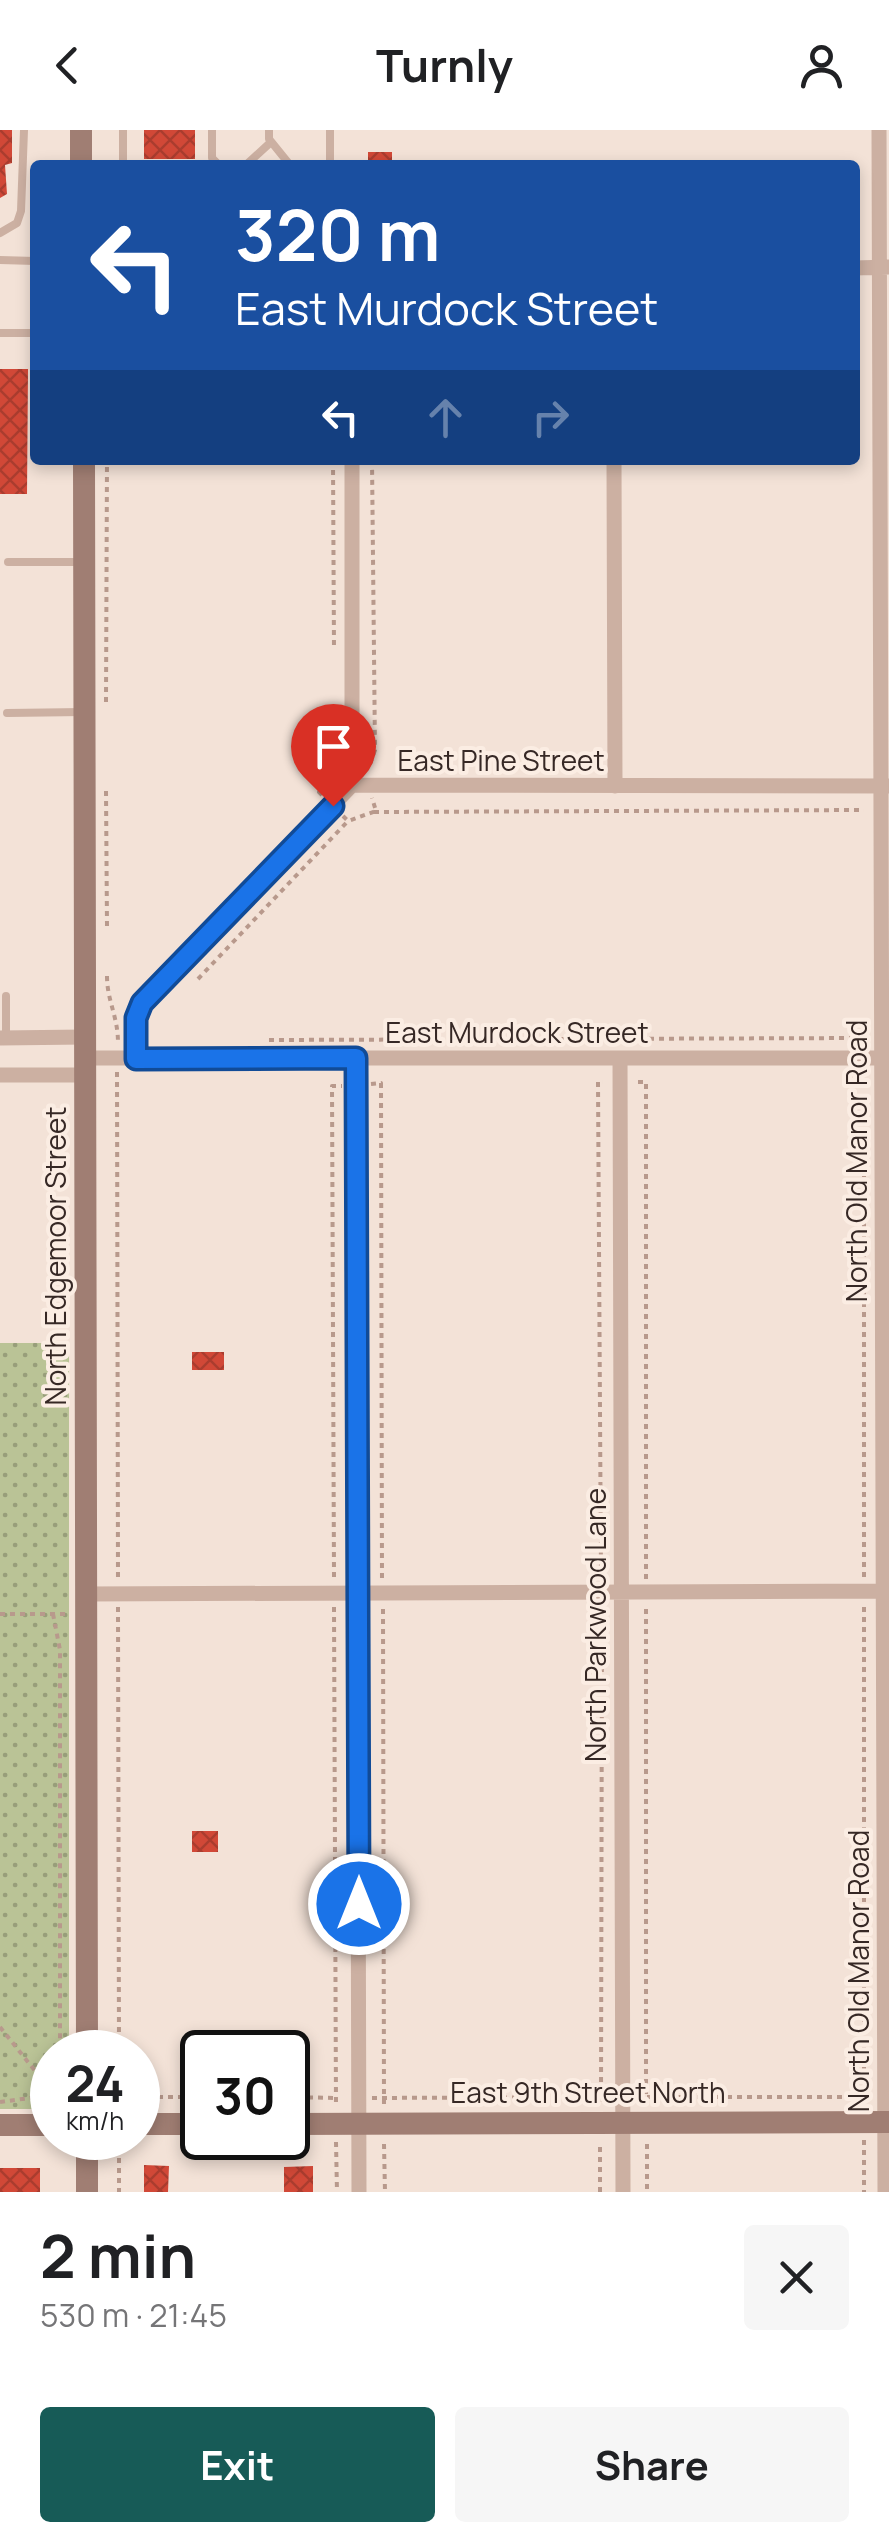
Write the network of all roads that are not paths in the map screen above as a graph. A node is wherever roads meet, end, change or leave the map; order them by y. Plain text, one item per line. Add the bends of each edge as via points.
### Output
1 (24, 130) edge
2 (81, 130) edge
3 (123, 130) edge
4 (212, 130) edge
5 (268, 130) edge
6 (330, 130) edge
7 (879, 130) edge
8 (271, 142) junction
9 (81, 160) edge
10 (123, 160) edge
11 (214, 160) edge
12 (251, 160) edge
13 (286, 160) edge
14 (330, 160) edge
15 (0, 234) edge
16 (0, 260) edge
17 (30, 261) edge
18 (884, 268) edge
19 (0, 332) edge
20 (30, 333) edge
21 (84, 465) edge
22 (352, 465) edge
23 (614, 465) edge
24 (8, 562) dead end
25 (82, 562) junction
26 (94, 710) junction
27 (7, 713) dead end
28 (352, 785) junction
29 (615, 786) junction
30 (885, 786) edge
31 (6, 996) dead end
32 (3, 1038) edge
33 (85, 1056) junction
34 (356, 1058) junction
35 (620, 1058) junction
36 (885, 1058) edge
37 (136, 1059) junction
38 (0, 1075) edge
39 (886, 1591) edge
40 (621, 1592) junction
41 (358, 1593) junction
42 (87, 1604) junction
43 (87, 2030) edge
44 (887, 2122) edge
45 (624, 2123) junction
46 (30, 2124) edge
47 (310, 2124) edge
48 (348, 2124) junction
49 (0, 2125) edge
50 (88, 2160) edge
51 (88, 2192) edge
52 (359, 2192) edge
53 (624, 2192) edge
54 (885, 2192) edge

1 - 15 lane via 21,211
2 - 9 street
3 - 10 lane
4 - 11 lane
5 - 8 lane
6 - 14 lane
7 - 18 street, North Old Manor Road
8 - 12 lane
8 - 13 lane
16 - 17 lane
18 - 30 street, North Old Manor Road
19 - 20 lane
21 - 25 street, North Edgemoor Street
22 - 28 street
23 - 29 street
24 - 25 lane
25 - 26 street, North Edgemoor Street
26 - 27 lane
26 - 33 street, North Edgemoor Street
28 - 29 street, East Pine Street
28 - 37 street via 142,1003
29 - 30 street, East Pine Street
30 - 36 street, North Old Manor Road
31 - 32 lane
32 - 33 street
33 - 37 street, East Murdock Street
33 - 38 street
33 - 42 street, North Edgemoor Street
34 - 35 street, East Murdock Street
34 - 37 street, East Murdock Street
34 - 41 street
35 - 36 street, East Murdock Street
35 - 40 street, North Parkwood Lane
36 - 39 street, North Old Manor Road
39 - 40 street
39 - 44 street, North Old Manor Road
40 - 41 street
40 - 45 street, North Parkwood Lane
41 - 42 street via 118,1594
41 - 48 street
42 - 43 street, North Edgemoor Street
44 - 45 street, East 9th Street North
44 - 54 street, North Old Manor Road
45 - 48 street, East 9th Street North
45 - 53 street, North Parkwood Lane
46 - 49 street
47 - 48 street, East 9th Street North
48 - 52 street
50 - 51 street

